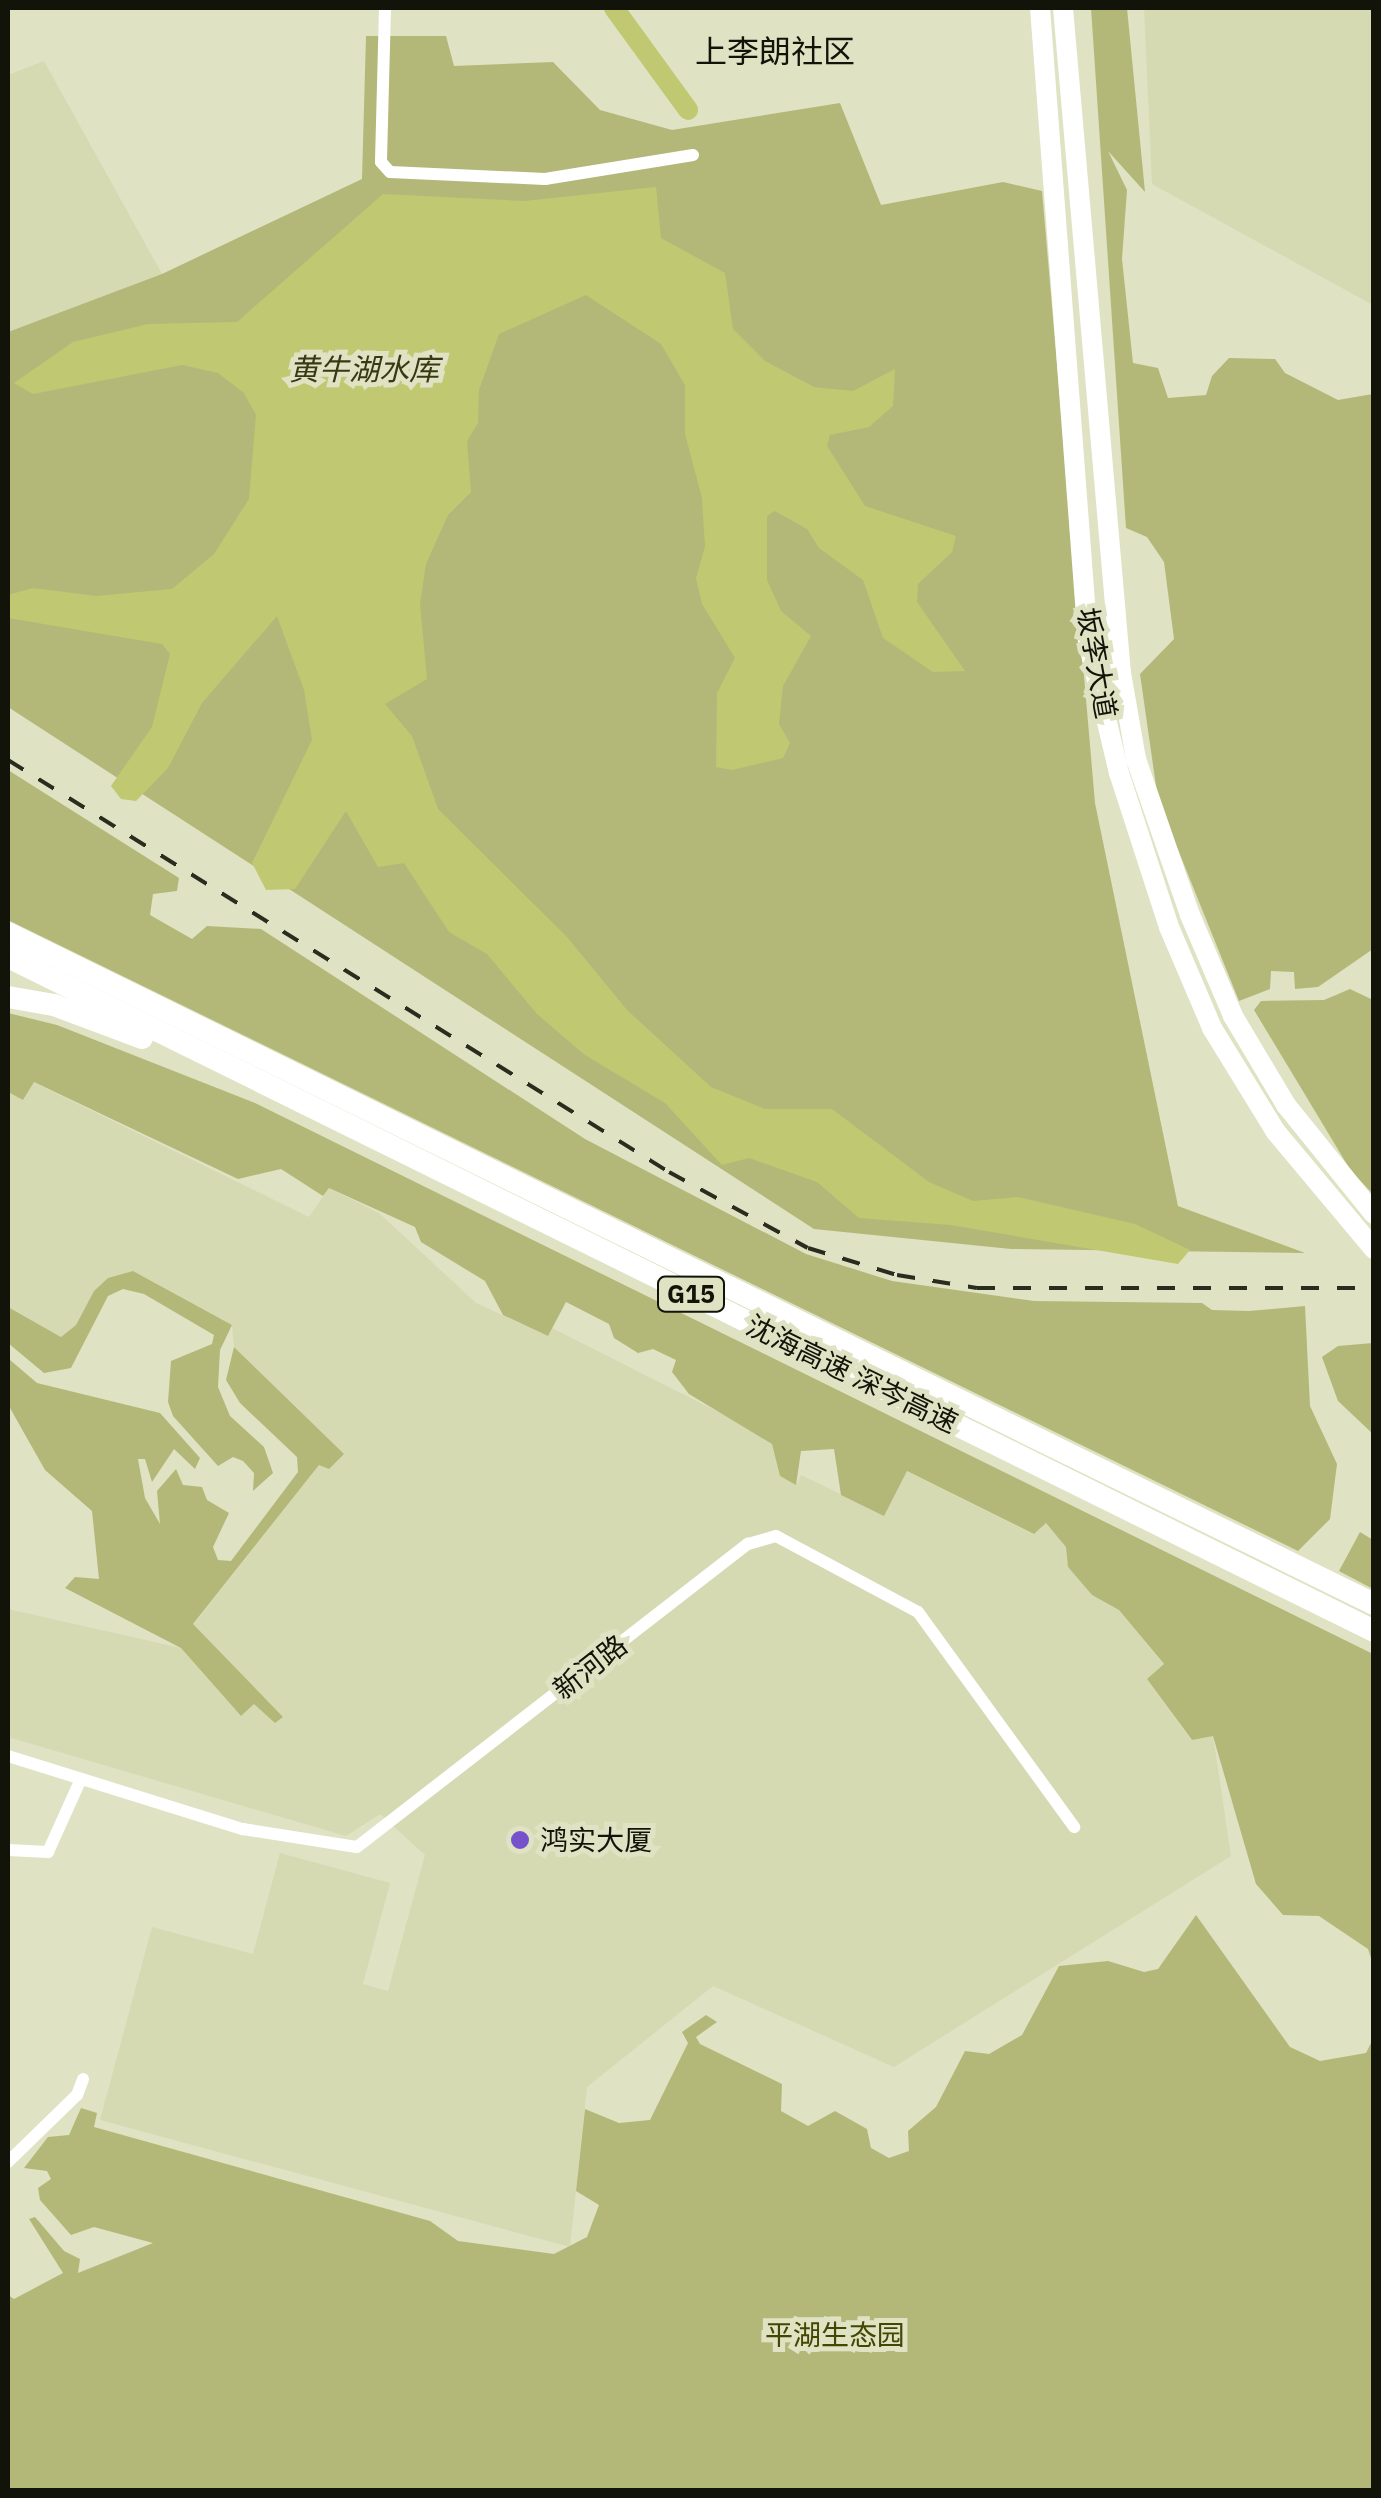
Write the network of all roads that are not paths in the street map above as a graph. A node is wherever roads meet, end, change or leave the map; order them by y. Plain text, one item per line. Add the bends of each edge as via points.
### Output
1 (385, 8) edge
2 (1040, 8) edge
3 (1063, 8) edge
4 (694, 155) dead end
5 (8, 933) edge
6 (8, 957) edge
7 (8, 997) edge
8 (393, 1147) junction
9 (1374, 1214) edge
10 (1374, 1249) edge
11 (1374, 1604) edge
12 (1374, 1631) edge
13 (8, 1756) edge
14 (81, 1778) junction
15 (1074, 1827) dead end
16 (8, 1850) edge
17 (83, 2079) dead end
18 (8, 2162) edge

1 - 4 street via 381,162 390,172 545,178
2 - 10 main road, 坂李大道 via 1088,642 1119,773 1169,926 1212,1028 1276,1132
3 - 9 main road, 坂李大道 via 1120,674 1136,758 1233,1016 1296,1118
5 - 11 highway, 沈海高速 深岑高速 / G15
6 - 8 highway, 沈海高速 深岑高速 / G15
7 - 8 highway via 110,1025
8 - 12 highway, 沈海高速 深岑高速 / G15
13 - 14 street, 新河路
14 - 15 street, 新河路 via 243,1829 356,1847 748,1544 776,1536 918,1612
14 - 16 street via 48,1852
17 - 18 street via 77,2096

